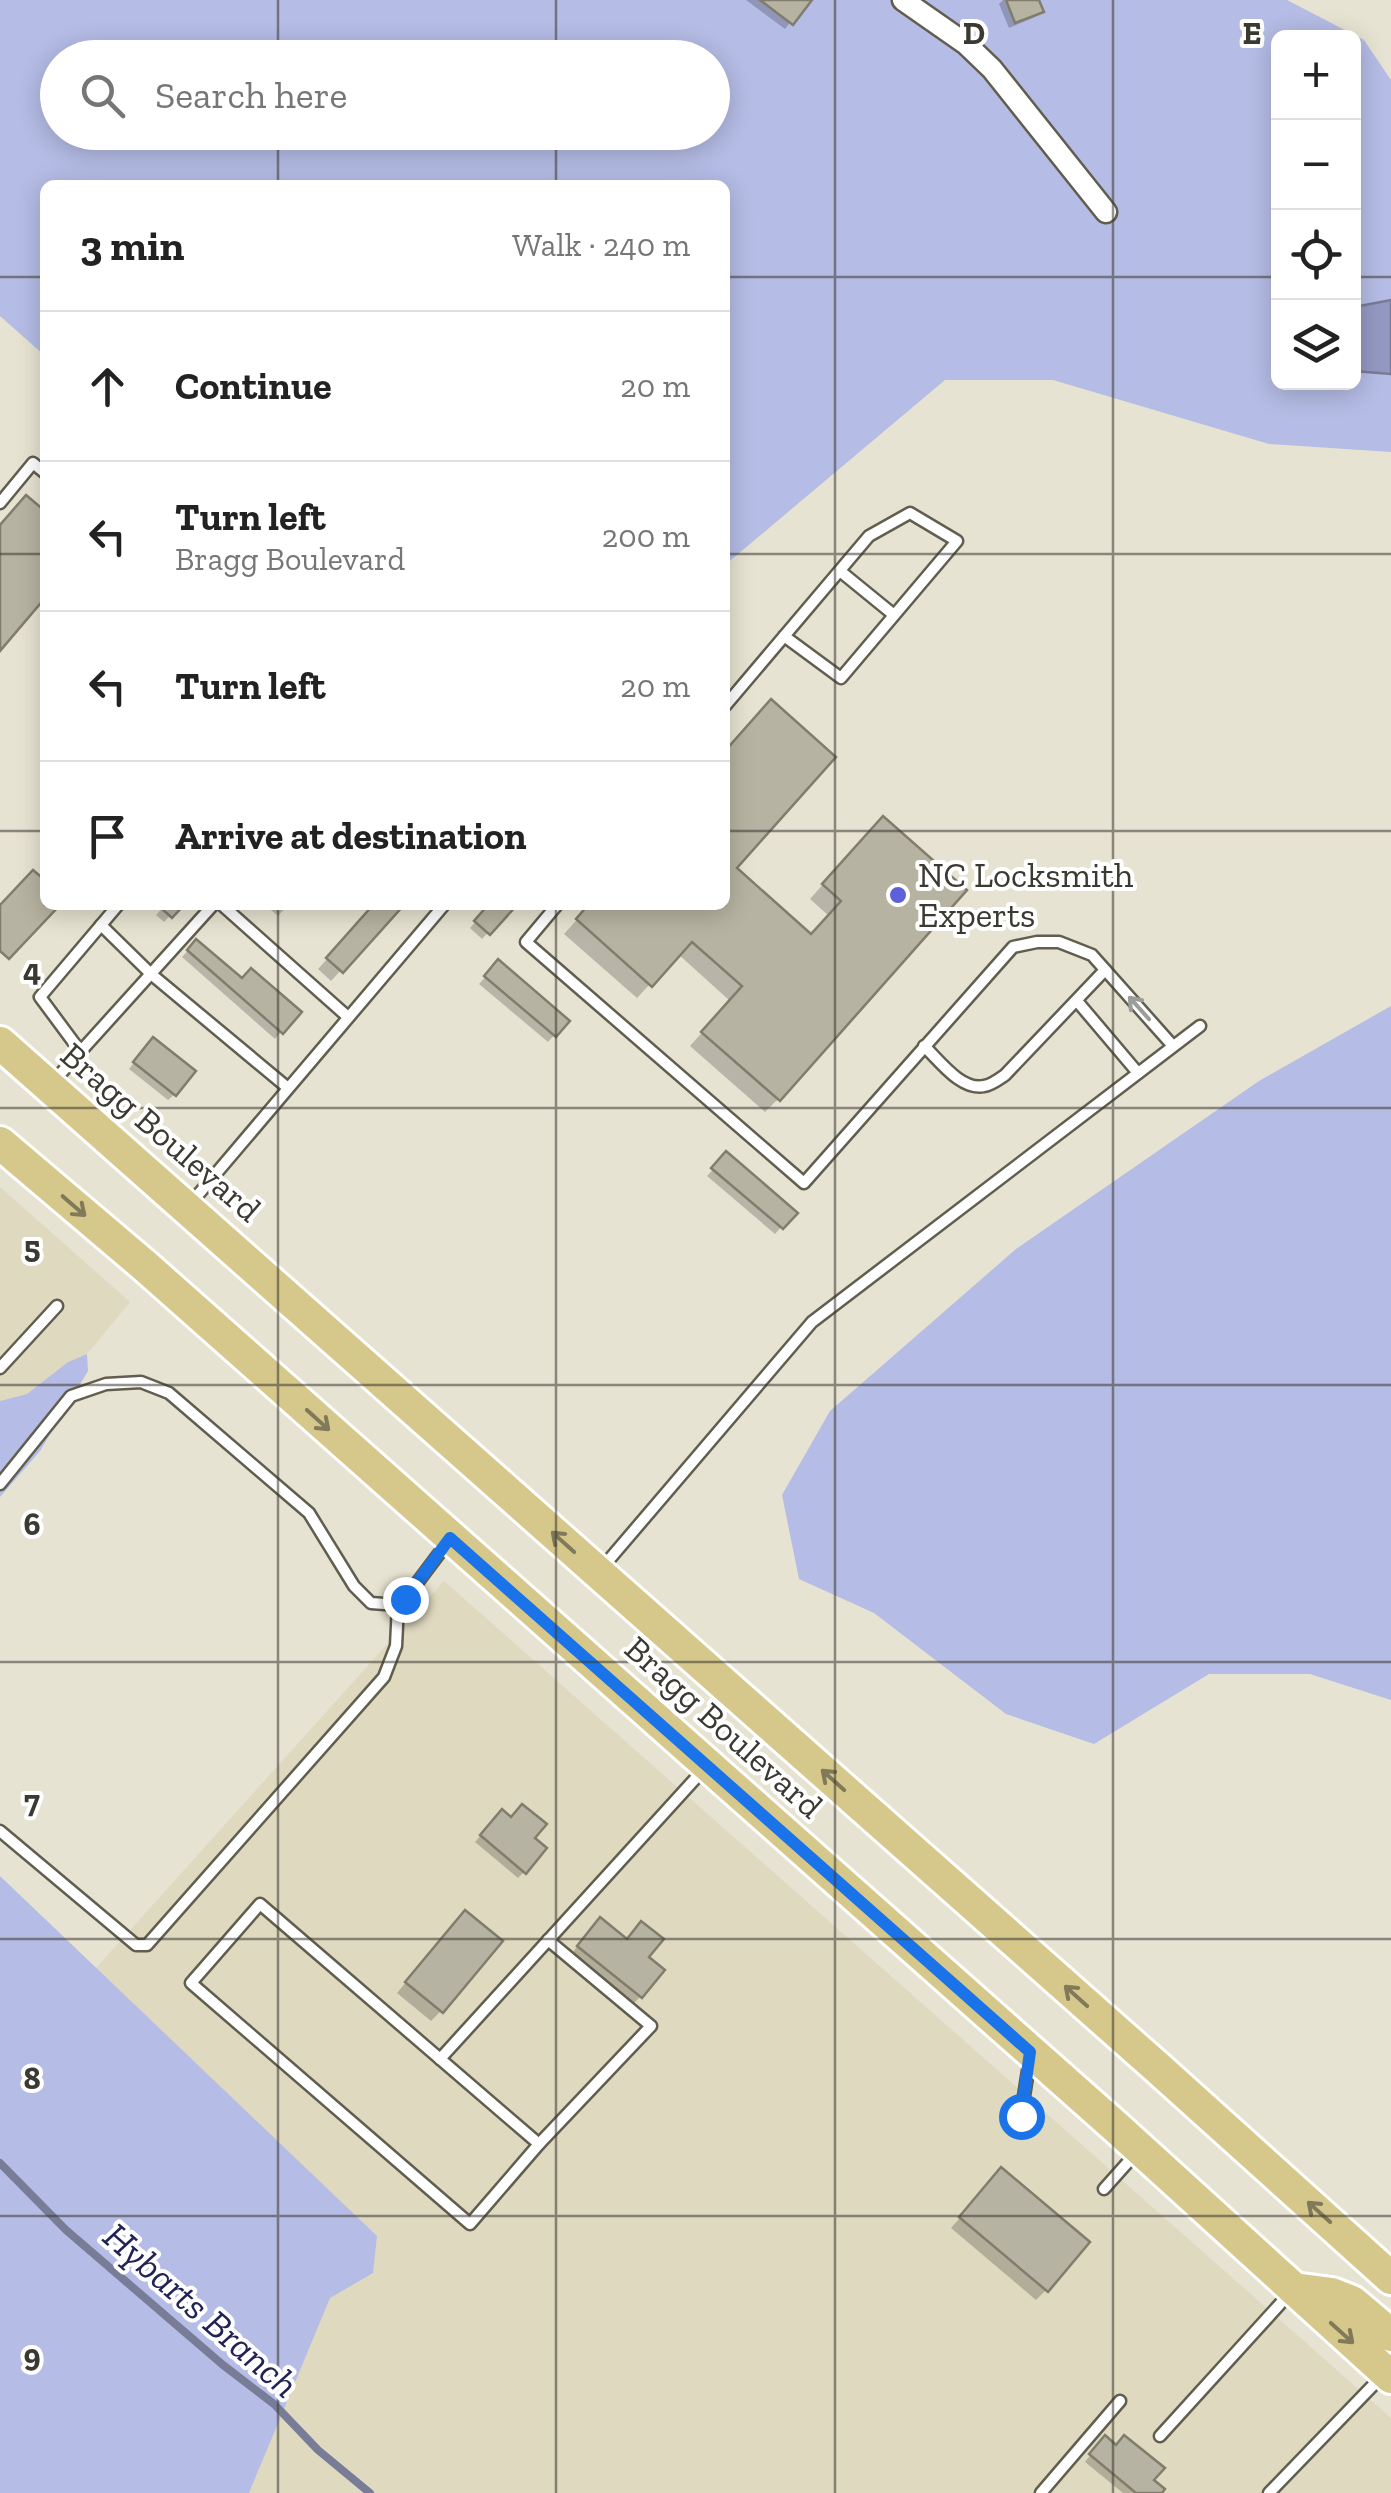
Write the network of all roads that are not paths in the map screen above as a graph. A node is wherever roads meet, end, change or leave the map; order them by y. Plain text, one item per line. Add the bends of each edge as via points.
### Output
1 (904, 0) edge
2 (1106, 212) dead end
3 (40, 469) edge
4 (0, 503) edge
5 (840, 571) junction
6 (894, 615) junction
7 (784, 636) junction
8 (730, 700) edge
9 (114, 910) edge
10 (209, 910) edge
11 (228, 910) edge
12 (440, 910) edge
13 (553, 910) edge
14 (101, 926) junction
15 (1106, 970) junction
16 (151, 974) junction
17 (1077, 1001) junction
18 (348, 1017) junction
19 (1200, 1026) dead end
20 (0, 1043) edge
21 (924, 1046) junction
22 (1174, 1046) junction
23 (80, 1052) junction
24 (1138, 1074) junction
25 (49, 1086) junction
26 (288, 1088) junction
27 (0, 1142) edge
28 (187, 1208) junction
29 (57, 1306) dead end
30 (0, 1368) edge
31 (0, 1484) edge
32 (450, 1538) junction
33 (598, 1573) junction
34 (398, 1605) junction
35 (707, 1766) junction
36 (0, 1831) edge
37 (548, 1940) junction
38 (1030, 2052) junction
39 (440, 2059) junction
40 (1021, 2116) dead end
41 (539, 2144) junction
42 (1140, 2149) junction
43 (1104, 2189) dead end
44 (1391, 2278) edge
45 (1294, 2289) junction
46 (1391, 2336) edge
47 (1388, 2375) edge
48 (1120, 2400) dead end
49 (1160, 2436) dead end
50 (1040, 2493) edge
51 (1268, 2493) edge

1 - 2 street via 992,69
3 - 4 lane via 32,463
5 - 6 lane
5 - 6 lane via 868,536 910,513 957,541
5 - 7 lane
6 - 7 lane via 841,678
7 - 8 lane
9 - 14 lane
10 - 16 lane
11 - 18 lane
12 - 18 lane
13 - 21 lane via 526,942 804,1183
14 - 16 lane
14 - 23 lane via 40,997
15 - 17 lane
15 - 21 lane via 1092,955 1059,942 1014,947
22 -> 15 lane
16 - 23 lane
16 - 26 lane
17 - 21 lane via 988,1086 961,1080
17 - 24 lane
18 - 26 lane
19 - 22 lane
20 - 25 main road, Bragg Boulevard
22 - 24 lane
23 - 25 lane
24 - 33 lane via 812,1322
25 - 28 main road, Bragg Boulevard
26 - 28 lane
27 -> 32 main road, Bragg Boulevard
33 -> 28 main road, Bragg Boulevard
29 - 30 lane
31 - 34 lane via 70,1396 140,1382 170,1393 309,1513 371,1602
32 - 34 lane
32 - 35 main road, Bragg Boulevard
44 -> 33 main road, Bragg Boulevard
34 - 36 lane via 396,1646 384,1677 147,1945 136,1944
35 - 37 lane
35 - 38 main road, Bragg Boulevard
37 - 39 lane
37 - 41 lane via 651,2026
38 - 40 lane
38 - 42 main road, Bragg Boulevard
39 - 41 lane
39 - 41 lane via 260,1904 191,1983 470,2224
42 - 43 lane
42 - 45 main road, Bragg Boulevard
45 - 46 main road via 1352,2302
45 -> 47 main road, Bragg Boulevard
45 - 49 lane
47 - 51 lane
48 - 50 lane

